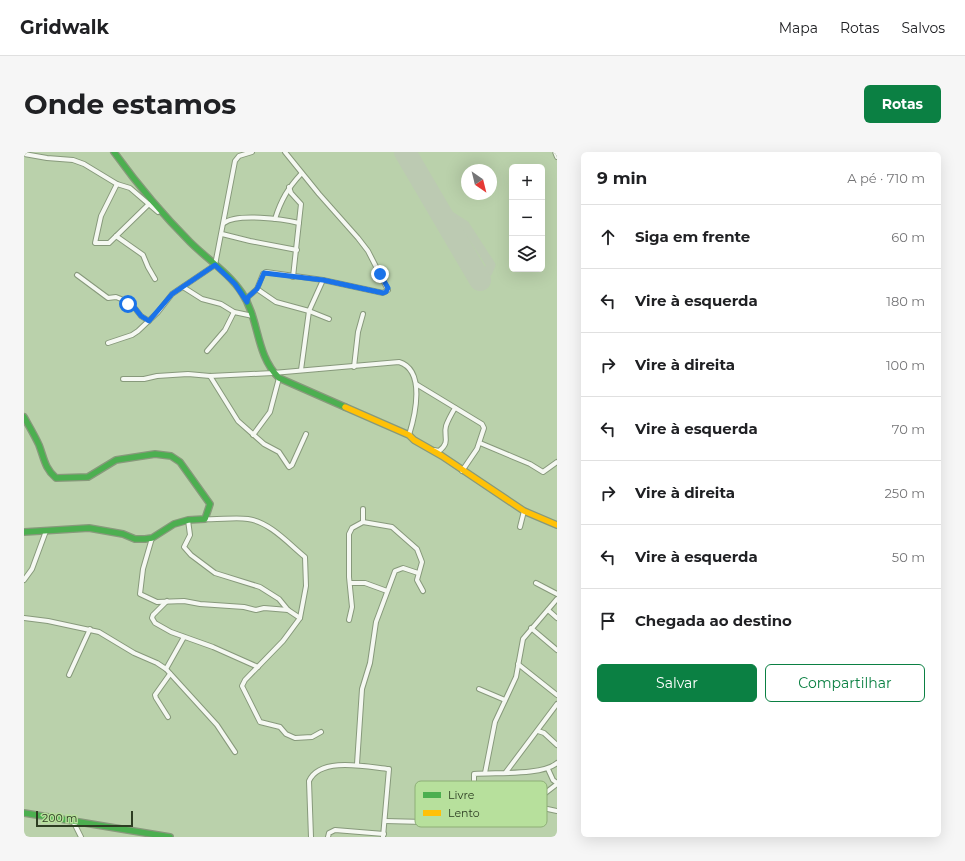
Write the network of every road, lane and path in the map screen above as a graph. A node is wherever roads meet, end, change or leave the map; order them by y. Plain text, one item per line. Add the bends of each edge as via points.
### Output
1 (114, 152) edge
2 (252, 152) edge
3 (284, 152) edge
4 (555, 152) edge
5 (25, 154) edge
6 (557, 157) edge
7 (24, 160) edge
8 (301, 174) junction
9 (117, 184) junction
10 (136, 184) junction
11 (289, 187) junction
12 (130, 188) junction
13 (149, 204) junction
14 (166, 218) junction
15 (275, 219) junction
16 (224, 223) junction
17 (299, 223) junction
18 (222, 234) junction
19 (116, 236) junction
20 (297, 250) junction
21 (215, 265) junction
22 (77, 275) dead end
23 (293, 277) junction
24 (155, 279) dead end
25 (323, 280) junction
26 (183, 287) junction
27 (257, 289) junction
28 (247, 302) junction
29 (309, 311) junction
30 (234, 312) junction
31 (363, 314) dead end
32 (253, 316) junction
33 (329, 319) dead end
34 (149, 321) junction
35 (108, 342) dead end
36 (207, 351) dead end
37 (354, 367) junction
38 (301, 370) junction
39 (273, 373) junction
40 (210, 376) junction
41 (279, 378) junction
42 (124, 379) dead end
43 (416, 384) junction
44 (455, 408) junction
45 (24, 417) edge
46 (306, 434) dead end
47 (253, 435) junction
48 (409, 435) junction
49 (480, 443) junction
50 (430, 449) junction
51 (557, 462) edge
52 (462, 472) junction
53 (363, 509) dead end
54 (524, 511) junction
55 (204, 519) junction
56 (188, 520) junction
57 (363, 522) junction
58 (557, 525) edge
59 (520, 527) dead end
60 (46, 531) junction
61 (24, 532) edge
62 (152, 538) junction
63 (418, 573) junction
64 (24, 580) edge
65 (350, 583) junction
66 (536, 583) dead end
67 (387, 591) junction
68 (423, 592) dead end
69 (557, 594) edge
70 (557, 599) edge
71 (167, 601) junction
72 (288, 610) junction
73 (548, 610) junction
74 (24, 618) edge
75 (300, 618) junction
76 (557, 618) edge
77 (349, 620) dead end
78 (531, 628) junction
79 (90, 629) junction
80 (184, 637) junction
81 (557, 650) edge
82 (518, 664) junction
83 (258, 667) junction
84 (166, 669) junction
85 (170, 674) junction
86 (69, 675) dead end
87 (479, 689) dead end
88 (557, 695) edge
89 (505, 700) junction
90 (557, 704) edge
91 (168, 717) dead end
92 (321, 732) dead end
93 (538, 732) junction
94 (557, 744) edge
95 (235, 752) dead end
96 (557, 763) edge
97 (356, 764) junction
98 (548, 768) junction
99 (506, 772) junction
100 (486, 773) junction
101 (474, 781) edge
102 (557, 783) edge
103 (547, 791) edge
104 (547, 808) edge
105 (557, 811) edge
106 (24, 813) edge
107 (73, 820) junction
108 (385, 821) junction
109 (415, 822) edge
110 (140, 835) edge
111 (383, 836) edge
112 (81, 837) edge
113 (166, 837) edge
114 (311, 837) edge
115 (328, 837) edge

1 - 10 street
2 - 16 street via 239,156 235,161
3 - 8 street
4 - 6 street
5 - 7 street
5 - 9 street via 76,161
8 - 11 street
8 - 25 street via 363,244 388,290 383,293
9 - 12 street
9 - 19 street via 101,216 94,242 109,243
10 - 12 street
10 - 14 street
11 - 15 street via 282,197
11 - 17 street via 301,204
12 - 13 street
13 - 14 street
13 - 19 street
14 - 21 street
15 - 16 street via 252,218 229,220
15 - 17 street
16 - 18 street
17 - 20 street
18 - 20 street
18 - 21 street
19 - 24 street via 143,255
20 - 23 street
21 - 26 street
21 - 28 street via 235,284
22 - 34 street via 108,298 116,297 134,307
23 - 25 street
23 - 27 street via 264,273
25 - 29 street
26 - 30 street via 202,299 220,304
26 - 34 street via 172,294
27 - 28 street via 248,297
27 - 29 street via 276,302
28 - 32 street
29 - 33 street
29 - 38 street
30 - 32 street
30 - 36 street via 225,330
31 - 37 street
32 - 39 street via 262,352
34 - 35 street via 132,335
37 - 38 street
37 - 43 street via 399,362 410,368
38 - 39 street
39 - 40 street
39 - 41 street
40 - 42 street via 188,374
40 - 47 street via 238,421
41 - 47 street via 270,412
41 - 48 street
43 - 44 street
43 - 48 street via 414,414
44 - 49 street via 482,424 484,428
44 - 50 street via 446,426 447,439 443,448 435,451
45 - 55 street via 39,446 42,459 56,478 88,477 111,461 140,455 155,454 176,458 209,501 209,510
46 - 47 street via 298,455 289,467 279,452
48 - 50 street
49 - 51 street via 496,448 543,472
49 - 52 street
50 - 52 street
52 - 54 street
53 - 57 street
54 - 58 street
54 - 59 street
55 - 56 street
55 - 75 street via 234,518 257,521 305,557 306,586
56 - 62 street via 174,524
56 - 72 street via 190,535 184,547 191,555 215,573 260,587 282,602
57 - 63 street via 382,524 399,531 419,552 422,562
57 - 65 street via 350,532
60 - 61 street
60 - 62 street via 89,528 123,534 135,539
60 - 64 street via 32,569
62 - 71 street via 142,569 140,594 157,602
63 - 67 street via 403,568 395,571
63 - 68 street via 418,584
65 - 67 street via 366,583
65 - 77 street via 352,606
66 - 69 street
67 - 97 street via 376,622 370,663 362,689
70 - 73 street
71 - 72 street via 256,610
71 - 80 street via 152,615 153,621
72 - 75 street
73 - 76 street
73 - 78 street
74 - 79 street
75 - 83 street via 287,637
78 - 81 street
78 - 82 street via 521,645
79 - 84 street via 106,635
79 - 86 street
80 - 83 street
80 - 84 street
82 - 88 street
82 - 89 street via 516,677
83 - 92 street via 242,686 260,722 280,727 286,734 295,738 312,737
84 - 85 street
85 - 91 street via 155,695
85 - 95 street via 217,725
87 - 89 street
89 - 100 street via 494,722
90 - 93 street
93 - 94 street via 544,733
93 - 99 street
96 - 98 street
97 - 108 street via 389,768
97 - 114 street via 321,769 311,776
98 - 99 street
98 - 102 street
99 - 100 street
100 - 101 street via 474,774
102 - 103 street
104 - 105 street
106 - 107 street
107 - 110 street
107 - 112 street
108 - 109 street
108 - 111 street
110 - 113 street
111 - 115 street via 335,830 329,833

